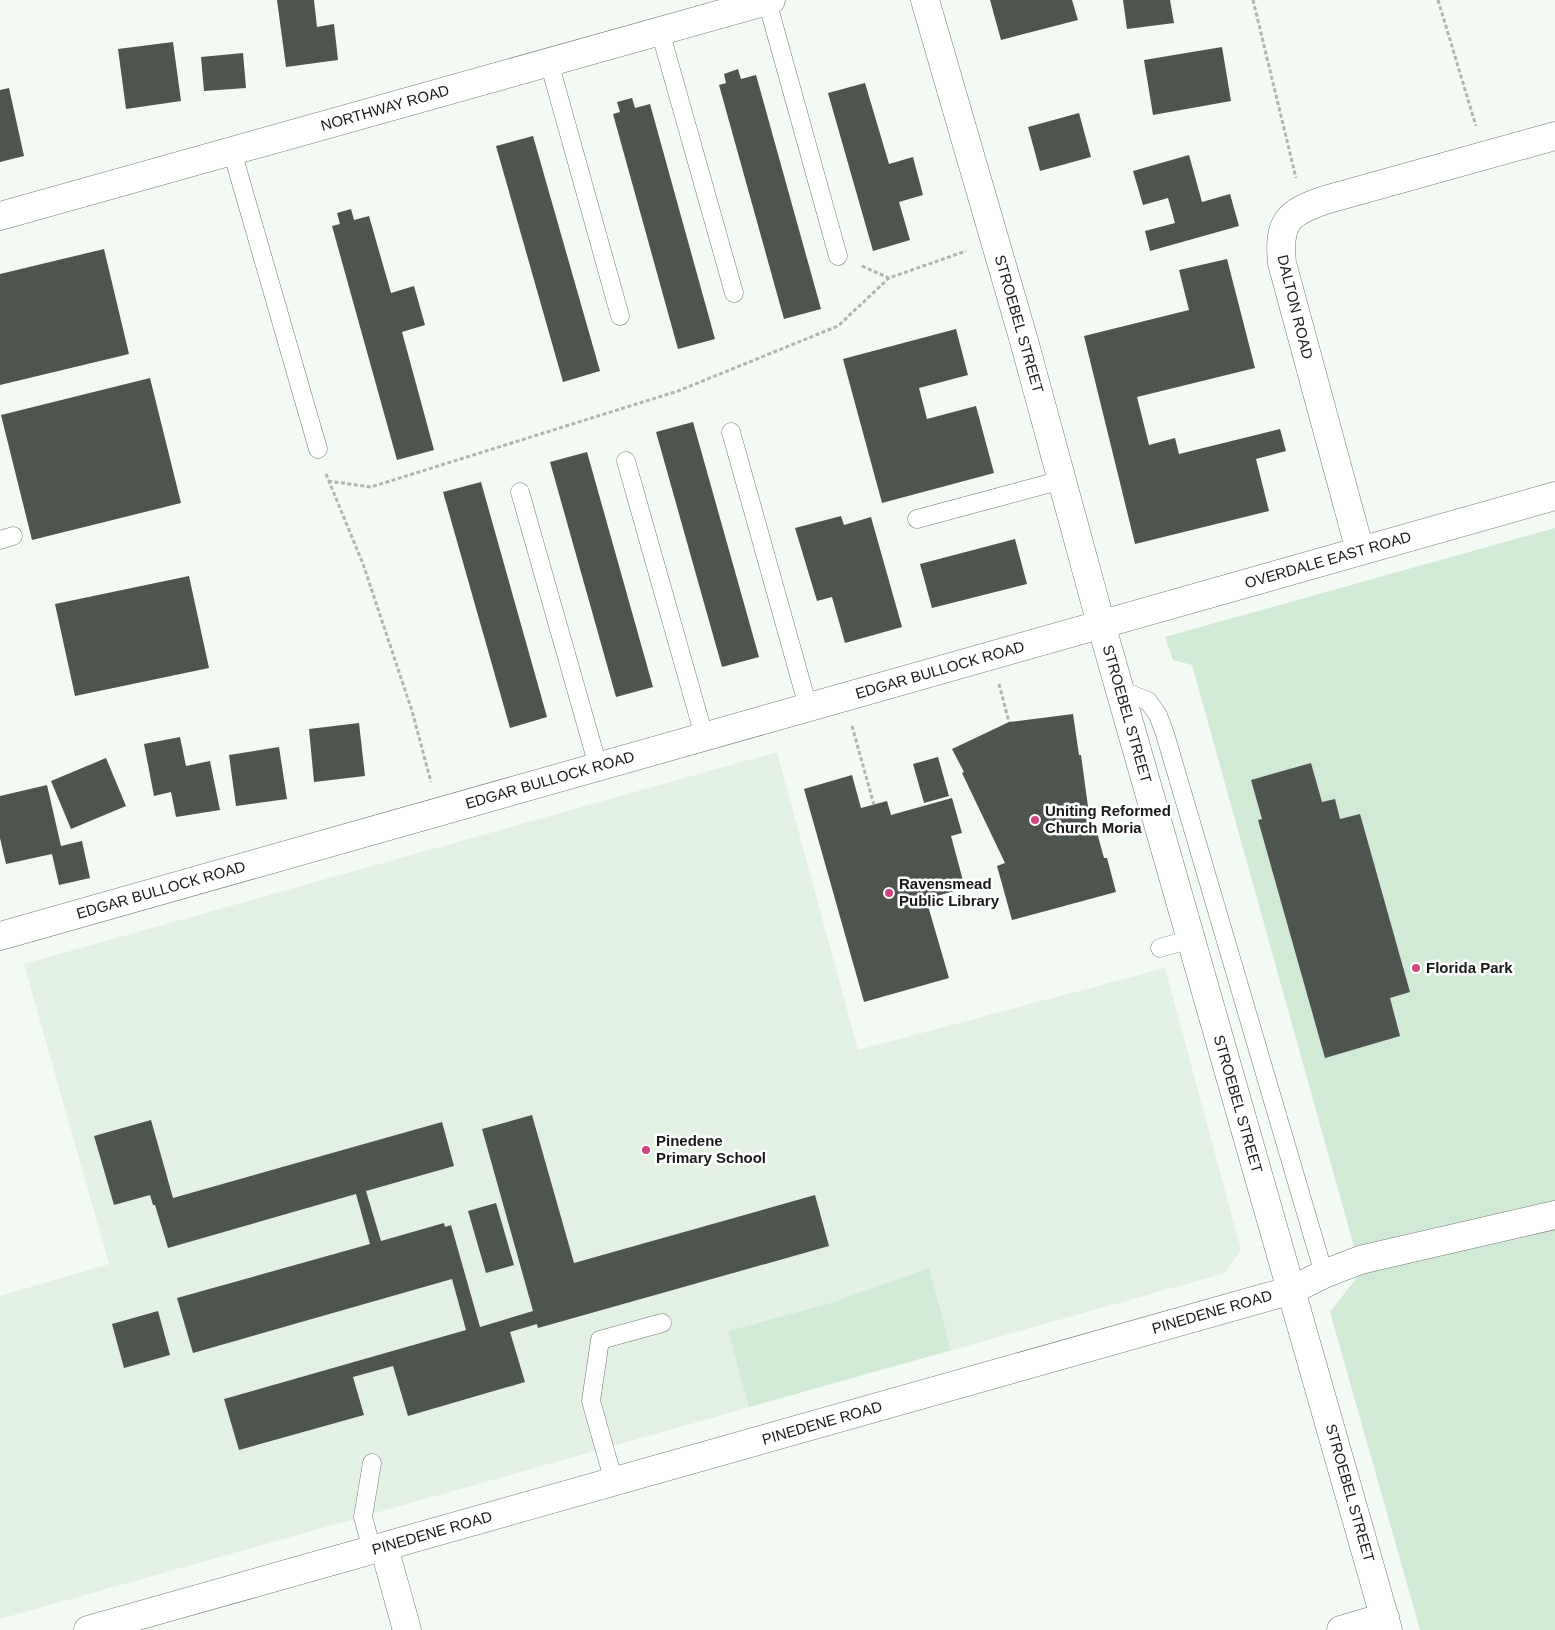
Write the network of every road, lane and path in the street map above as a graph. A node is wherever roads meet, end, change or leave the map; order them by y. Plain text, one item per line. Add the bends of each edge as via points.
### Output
1 (925, 0) edge
2 (1253, 0) edge
3 (1438, 0) edge
4 (769, 1) edge
5 (660, 31) junction
6 (549, 62) junction
7 (1555, 136) edge
8 (232, 151) junction
9 (1484, 155) junction
10 (1303, 208) junction
11 (0, 216) edge
12 (996, 243) junction
13 (838, 256) joint
14 (889, 278) junction
15 (734, 293) dead end
16 (620, 316) dead end
17 (731, 432) dead end
18 (318, 449) joint
19 (626, 461) dead end
20 (1062, 480) junction
21 (328, 481) junction
22 (520, 492) dead end
23 (1555, 496) edge
24 (917, 519) dead end
25 (1360, 551) junction
26 (1101, 624) junction
27 (991, 656) junction
28 (1120, 690) junction
29 (844, 697) junction
30 (808, 707) junction
31 (1009, 722) dead end
32 (704, 736) junction
33 (598, 766) junction
34 (874, 805) dead end
35 (439, 812) junction
36 (0, 936) edge
37 (1191, 939) junction
38 (1160, 948) dead end
39 (1555, 1215) edge
40 (1324, 1274) junction
41 (1292, 1290) junction
42 (662, 1323) dead end
43 (372, 1463) dead end
44 (614, 1482) junction
45 (378, 1548) junction
46 (1387, 1624) edge
47 (88, 1630) edge
48 (407, 1630) edge
49 (1340, 1630) edge

1 - 12 street, STROEBEL STREET
2 - 10 path
3 - 9 path
4 - 5 street, NORTHWAY ROAD
4 - 13 lane
5 - 6 street, NORTHWAY ROAD
5 - 15 lane
6 - 8 street, NORTHWAY ROAD
6 - 16 lane
7 - 9 street, DALTON ROAD
8 - 11 street, NORTHWAY ROAD
8 - 18 lane
9 - 10 street, DALTON ROAD
10 - 25 street, DALTON ROAD via 1286,222 1280,241 1282,263
12 - 14 path
12 - 20 street, STROEBEL STREET
13 - 14 path
14 - 21 path via 838,326 678,392 371,487
17 - 30 lane
18 - 21 path
19 - 32 lane
20 - 24 lane
20 - 26 street, STROEBEL STREET
21 - 35 path via 366,573 412,712
22 - 33 lane
23 - 25 street, OVERDALE EAST ROAD
25 - 26 street, OVERDALE EAST ROAD
26 - 27 street, EDGAR BULLOCK ROAD
26 - 28 street, STROEBEL STREET
27 - 29 street, EDGAR BULLOCK ROAD
27 - 31 path
28 - 37 street, STROEBEL STREET
28 - 40 lane via 1148,701 1165,734
29 - 30 street, EDGAR BULLOCK ROAD
29 - 34 path
30 - 32 street, EDGAR BULLOCK ROAD
32 - 33 street, EDGAR BULLOCK ROAD
33 - 35 street, EDGAR BULLOCK ROAD
35 - 36 street, EDGAR BULLOCK ROAD
37 - 38 lane
37 - 41 street, STROEBEL STREET
39 - 40 street, PINEDENE ROAD via 1360,1260
40 - 41 street, PINEDENE ROAD
41 - 44 street, PINEDENE ROAD
41 - 46 street, STROEBEL STREET
42 - 44 lane via 600,1340 591,1401
43 - 45 lane via 362,1517
44 - 45 street, PINEDENE ROAD
45 - 47 street, PINEDENE ROAD
45 - 48 street
46 - 49 street

